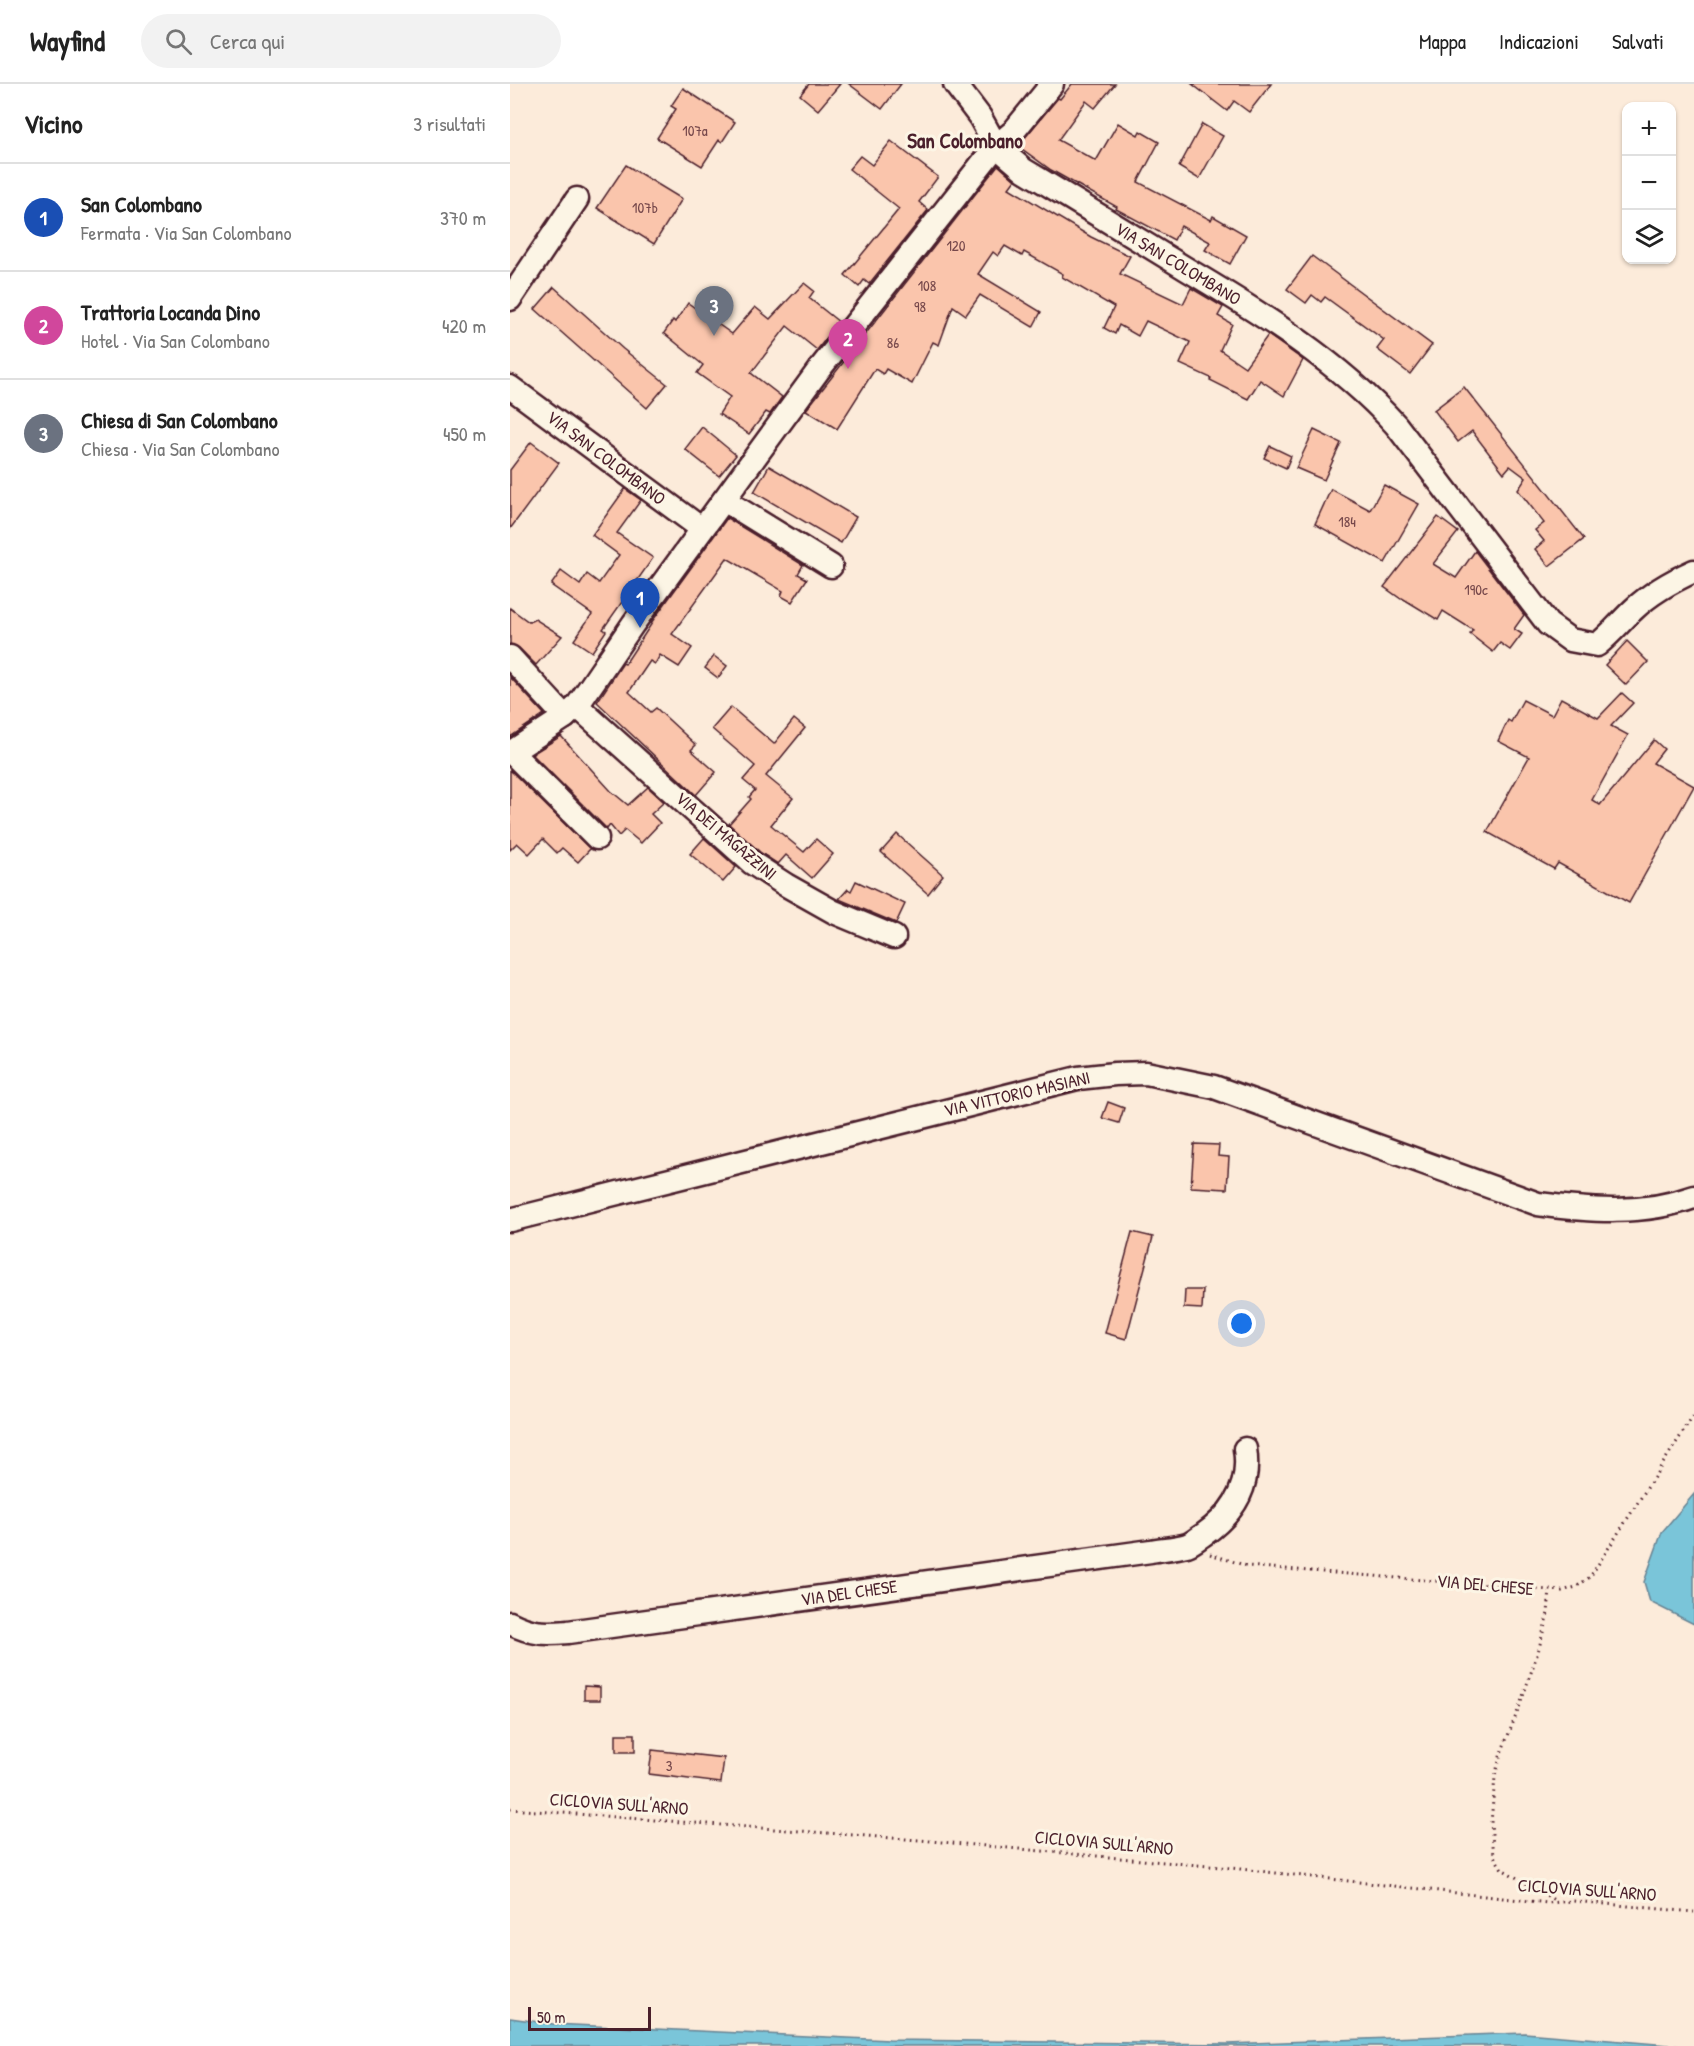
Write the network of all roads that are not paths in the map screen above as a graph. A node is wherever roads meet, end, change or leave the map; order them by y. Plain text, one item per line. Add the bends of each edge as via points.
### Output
1 (955, 84) edge
2 (1052, 84) edge
3 (996, 146) junction
4 (577, 199) dead end
5 (510, 299) edge
6 (510, 387) edge
7 (724, 500) junction
8 (702, 529) junction
9 (831, 566) dead end
10 (1694, 571) edge
11 (510, 657) edge
12 (571, 711) junction
13 (511, 753) edge
14 (597, 838) dead end
15 (894, 937) dead end
16 (1694, 1197) edge
17 (510, 1220) edge
18 (1245, 1449) dead end
19 (510, 1623) edge

1 - 3 street
2 - 3 street via 1013,132
3 - 7 street via 818,371
3 - 10 street, VIA SAN COLOMBANO via 1024,170 1258,312 1352,381 1396,425 1548,624 1570,640 1597,645 1633,609 1666,584
4 - 5 street
6 - 8 street, VIA SAN COLOMBANO
7 - 8 street
7 - 9 street
8 - 12 street
11 - 12 street, VIA DEI MAGAZZINI
12 - 13 street
12 - 15 street, VIA DEI MAGAZZINI via 752,863 834,912
13 - 14 street
16 - 17 street, VIA VITTORIO MASIANI via 1649,1208 1612,1210 1538,1204 1214,1087 1146,1073 1077,1078
18 - 19 street, VIA DEL CHESE via 1245,1474 1229,1512 1189,1544 568,1632 540,1634

